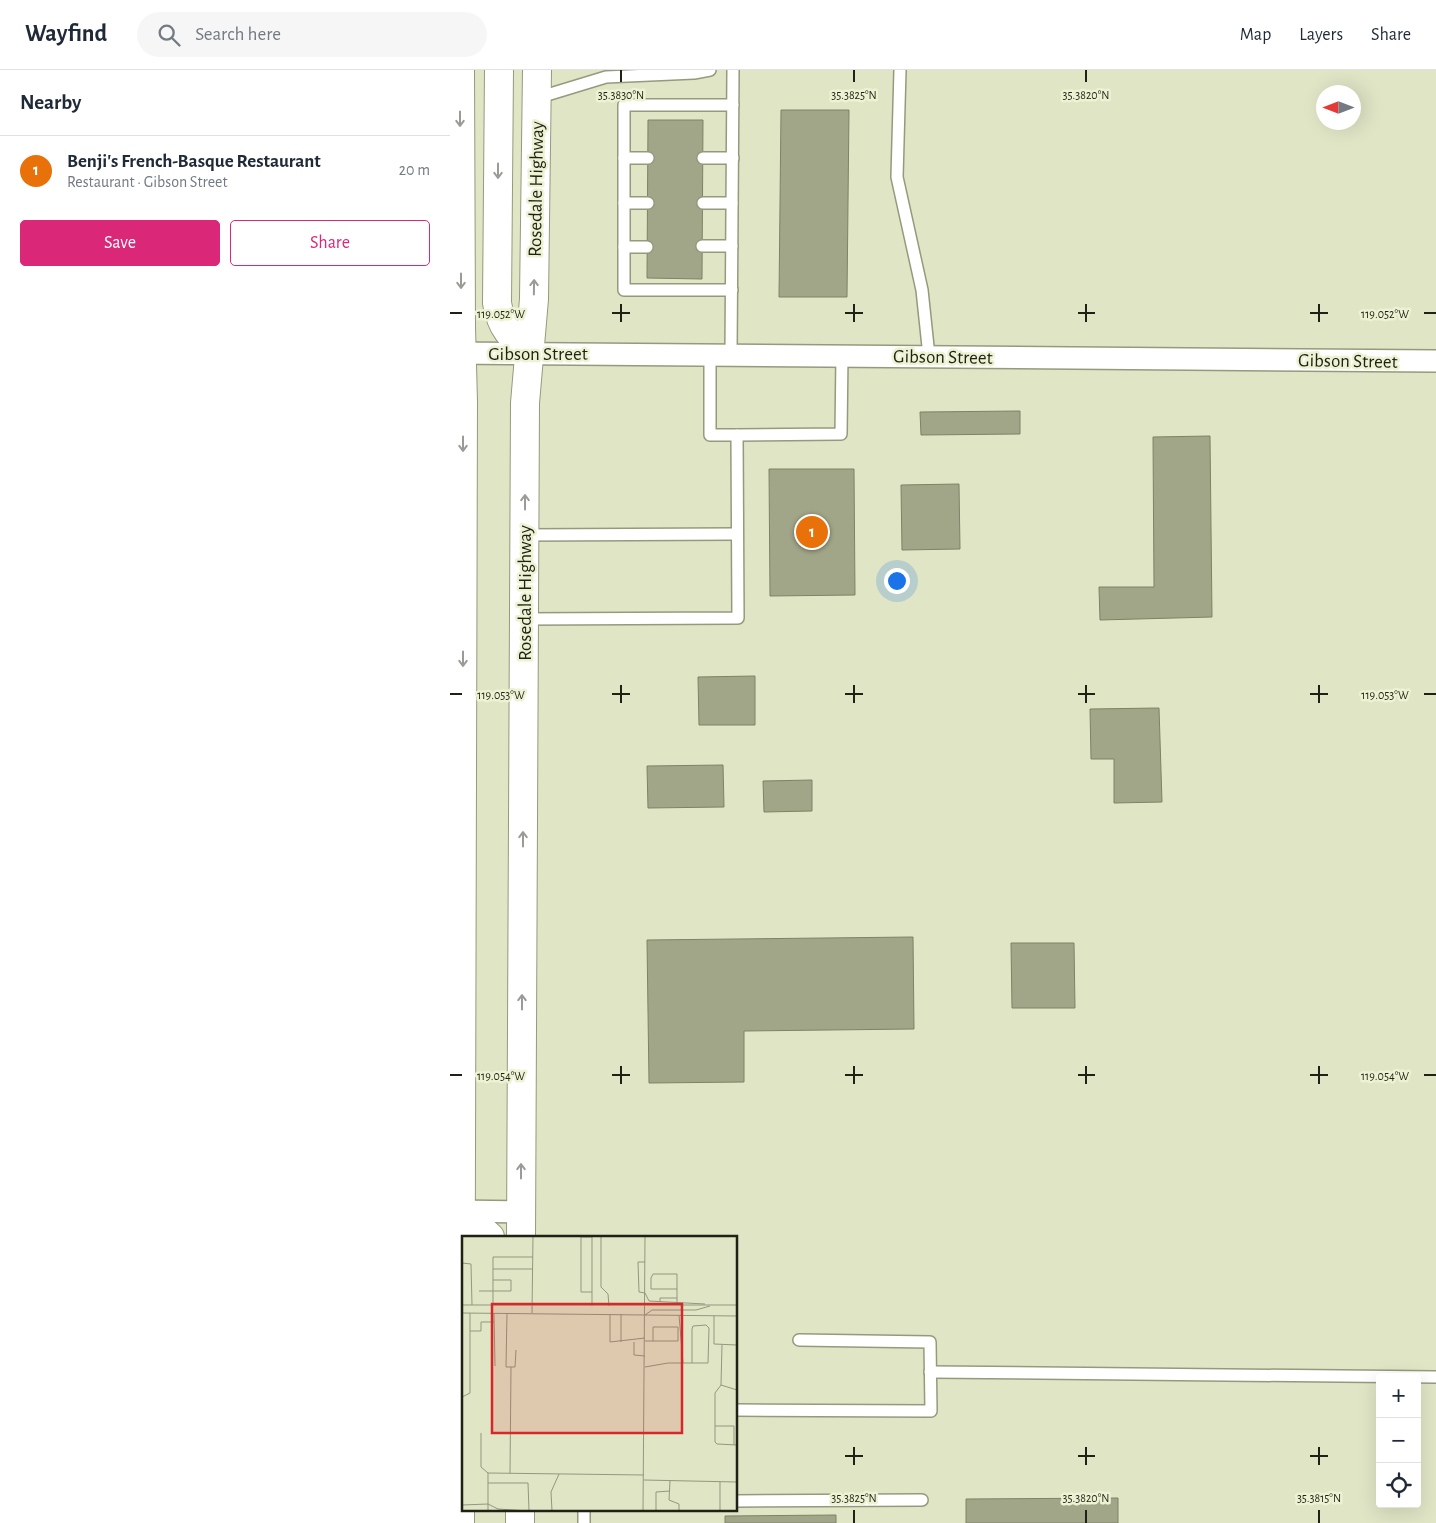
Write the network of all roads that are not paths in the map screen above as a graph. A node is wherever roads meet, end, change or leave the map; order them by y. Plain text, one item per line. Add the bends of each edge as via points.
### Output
1 (460, 70) edge
2 (499, 70) edge
3 (537, 70) edge
4 (710, 70) edge
5 (733, 70) edge
6 (900, 70) edge
7 (536, 98) junction
8 (733, 105) junction
9 (624, 158) junction
10 (648, 158) dead end
11 (703, 158) dead end
12 (733, 158) junction
13 (624, 203) junction
14 (648, 203) dead end
15 (703, 203) dead end
16 (732, 203) junction
17 (702, 246) dead end
18 (732, 246) junction
19 (624, 247) junction
20 (647, 247) dead end
21 (732, 290) junction
22 (456, 353) edge
23 (530, 353) junction
24 (710, 354) junction
25 (731, 354) junction
26 (842, 356) junction
27 (929, 356) junction
28 (1436, 361) edge
29 (737, 435) junction
30 (738, 534) junction
31 (524, 535) junction
32 (524, 619) junction
33 (456, 632) edge
34 (456, 760) edge
35 (455, 1211) edge
36 (521, 1224) edge
37 (489, 1236) edge
38 (799, 1340) dead end
39 (930, 1372) junction
40 (1436, 1377) edge
41 (738, 1410) edge
42 (922, 1500) dead end
43 (738, 1501) edge
44 (520, 1510) edge
45 (584, 1510) edge
46 (456, 1518) edge
47 (520, 1523) edge
48 (584, 1523) edge

1 -> 22 main road
2 -> 23 main road via 497,303 499,318 511,338
3 - 7 main road, Rosedale Highway
4 - 7 lane via 694,74 606,76
5 - 8 lane
6 - 27 lane via 897,177 922,290
23 -> 7 main road, Rosedale Highway via 534,299
8 - 9 lane via 624,105
8 - 12 lane
9 - 10 lane
9 - 13 lane
11 - 12 lane
12 - 16 lane
13 - 14 lane
13 - 19 lane
15 - 16 lane
16 - 18 lane
17 - 18 lane
18 - 21 lane
19 - 20 lane
19 - 21 lane via 624,290
21 - 25 lane
22 - 23 street, Gibson Street
22 -> 33 main road via 464,402
23 - 24 street, Gibson Street
31 -> 23 main road, Rosedale Highway via 525,403
24 - 25 street, Gibson Street
24 - 29 lane via 710,435
25 - 26 street, Gibson Street
26 - 27 street, Gibson Street
26 - 29 lane via 841,434
27 - 28 street, Gibson Street
29 - 30 lane
30 - 31 lane
30 - 32 lane via 738,618
31 - 32 main road, Rosedale Highway
36 -> 32 main road, Rosedale Highway
33 -> 34 main road
34 - 35 main road
35 - 36 street
35 - 37 main road
35 - 46 main road
38 - 39 lane via 930,1342
39 - 40 lane
39 - 41 lane via 931,1411
42 - 43 lane
44 - 47 main road
45 - 48 lane

